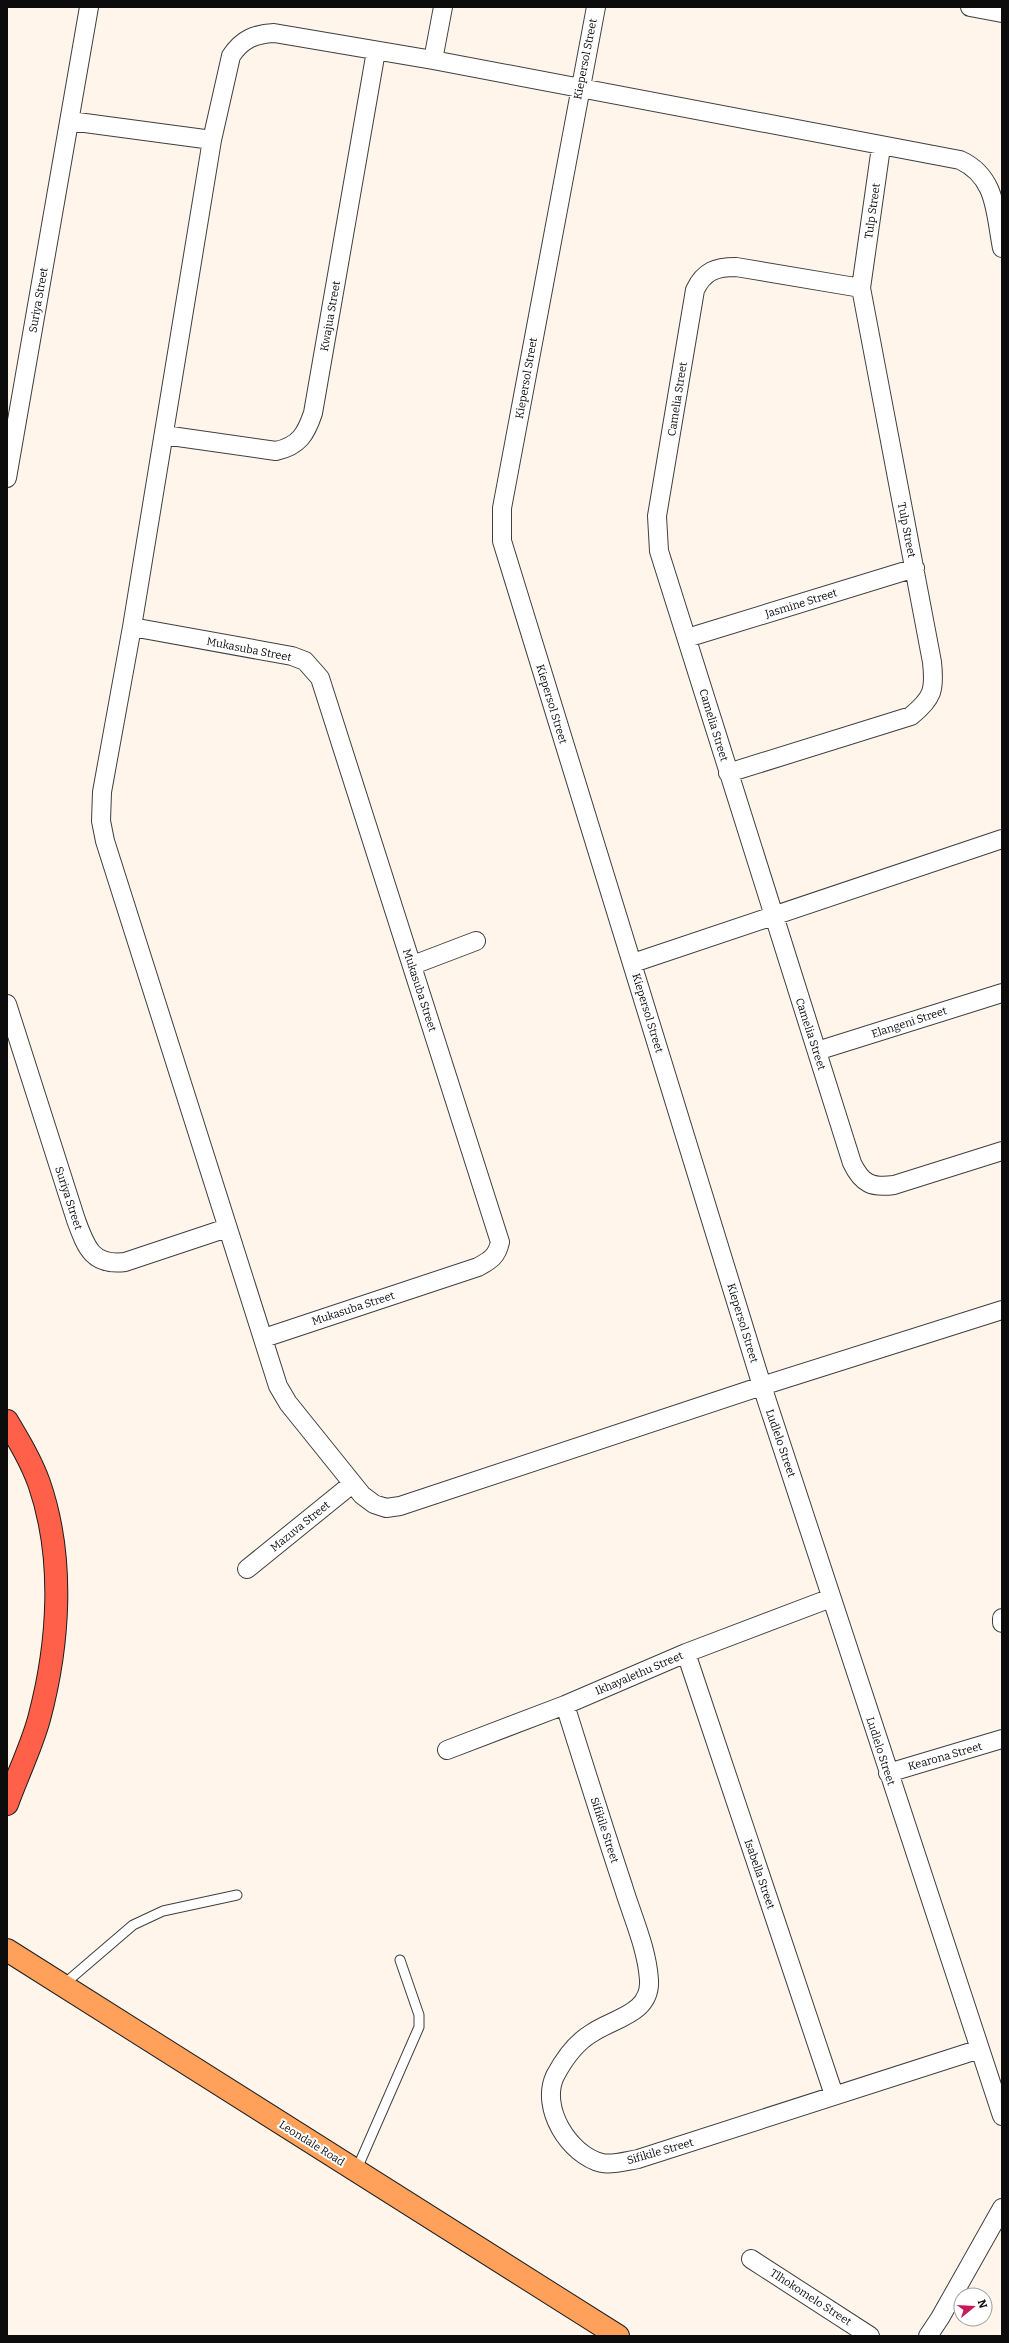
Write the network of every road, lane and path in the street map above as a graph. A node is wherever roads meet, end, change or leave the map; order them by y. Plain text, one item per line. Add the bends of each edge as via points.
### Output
1 (89, 7) edge
2 (443, 7) edge
3 (596, 7) edge
4 (970, 7) edge
5 (1002, 13) edge
6 (376, 51) junction
7 (433, 60) junction
8 (579, 88) junction
9 (70, 121) junction
10 (212, 140) junction
11 (881, 146) junction
12 (1002, 248) edge
13 (861, 288) junction
14 (164, 435) junction
15 (7, 478) edge
16 (914, 568) junction
17 (132, 627) junction
18 (687, 638) junction
19 (728, 773) junction
20 (1002, 839) edge
21 (774, 917) junction
22 (476, 941) dead end
23 (633, 963) junction
24 (412, 965) junction
25 (1002, 993) edge
26 (7, 1004) edge
27 (817, 1052) junction
28 (1002, 1151) edge
29 (227, 1228) junction
30 (1002, 1310) edge
31 (264, 1338) junction
32 (762, 1386) junction
33 (7, 1421) edge
34 (352, 1484) junction
35 (247, 1569) dead end
36 (831, 1598) junction
37 (1002, 1618) edge
38 (1002, 1623) edge
39 (686, 1653) junction
40 (565, 1705) junction
41 (1002, 1739) edge
42 (447, 1750) dead end
43 (888, 1773) junction
44 (7, 1804) edge
45 (237, 1895) dead end
46 (7, 1950) edge
47 (400, 1960) dead end
48 (62, 1985) junction
49 (980, 2049) junction
50 (834, 2095) junction
51 (1002, 2116) edge
52 (356, 2171) junction
53 (1002, 2208) edge
54 (751, 2259) dead end
55 (618, 2336) edge
56 (870, 2336) edge
57 (928, 2336) edge

1 - 9 street, Suriya Street
2 - 7 street
3 - 8 street, Kiepersol Street
4 - 5 street
6 - 7 street
6 - 10 street via 274,33 250,38 238,45 231,56
6 - 14 street, Kwajua Street via 308,430 300,441 276,451
7 - 8 street
8 - 11 street
8 - 23 street, Kiepersol Street via 502,508 501,535 505,556
9 - 10 street
9 - 15 street, Suriya Street
10 - 14 street
11 - 12 street via 960,160 976,170 987,182 990,190
11 - 13 street, Tulp Street
13 - 16 street, Tulp Street
13 - 18 street, Camelia Street via 736,267 717,268 700,279 695,290 657,516 659,551
14 - 17 street
16 - 18 street, Jasmine Street
16 - 19 street, Tulp Street via 934,682 932,694 924,705 911,716
17 - 24 street, Mukasuba Street via 292,656 313,667 320,678
17 - 29 street via 102,792 101,821 105,841
18 - 19 street, Camelia Street
19 - 21 street, Camelia Street
20 - 21 street
21 - 23 street
21 - 27 street, Camelia Street
22 - 24 street
23 - 32 street, Kiepersol Street
24 - 31 street, Mukasuba Street via 498,1231 498,1252 492,1260 478,1267
25 - 27 street, Elangeni Street
26 - 29 street, Suriya Street via 76,1220 92,1254 102,1262 125,1262
27 - 28 street, Camelia Street via 852,1163 858,1175 868,1183 894,1185
29 - 31 street
30 - 32 street
31 - 34 street via 278,1386 288,1403
32 - 34 street via 400,1506 386,1508 374,1504
32 - 36 street, Ludlelo Street
33 - 44 highway via 26,1454 47,1512 56,1596 53,1652 39,1720
34 - 35 street, Mazuva Street
36 - 39 street, Ikhayalethu Street
36 - 43 street, Ludlelo Street
37 - 38 street
39 - 40 street, Ikhayalethu Street
39 - 50 street, Isabella Street
40 - 42 street, Ikhayalethu Street
40 - 50 street, Sifikile Street via 639,1936 649,1979 649,1992 643,2003 633,2012 592,2032 578,2043 554,2078 551,2099 554,2116 562,2132 576,2148 590,2158 602,2163 617,2163 638,2160
41 - 43 street, Kearona Street
43 - 49 street, Ludlelo Street
45 - 48 lane via 163,1911 133,1924
46 - 48 main road, Leondale Road
47 - 52 lane via 419,2015 419,2027
48 - 52 main road, Leondale Road
49 - 50 street, Sifikile Street
49 - 51 street, Ludlelo Street
52 - 55 main road, Leondale Road
53 - 57 street
54 - 56 street, Tlhokomelo Street

